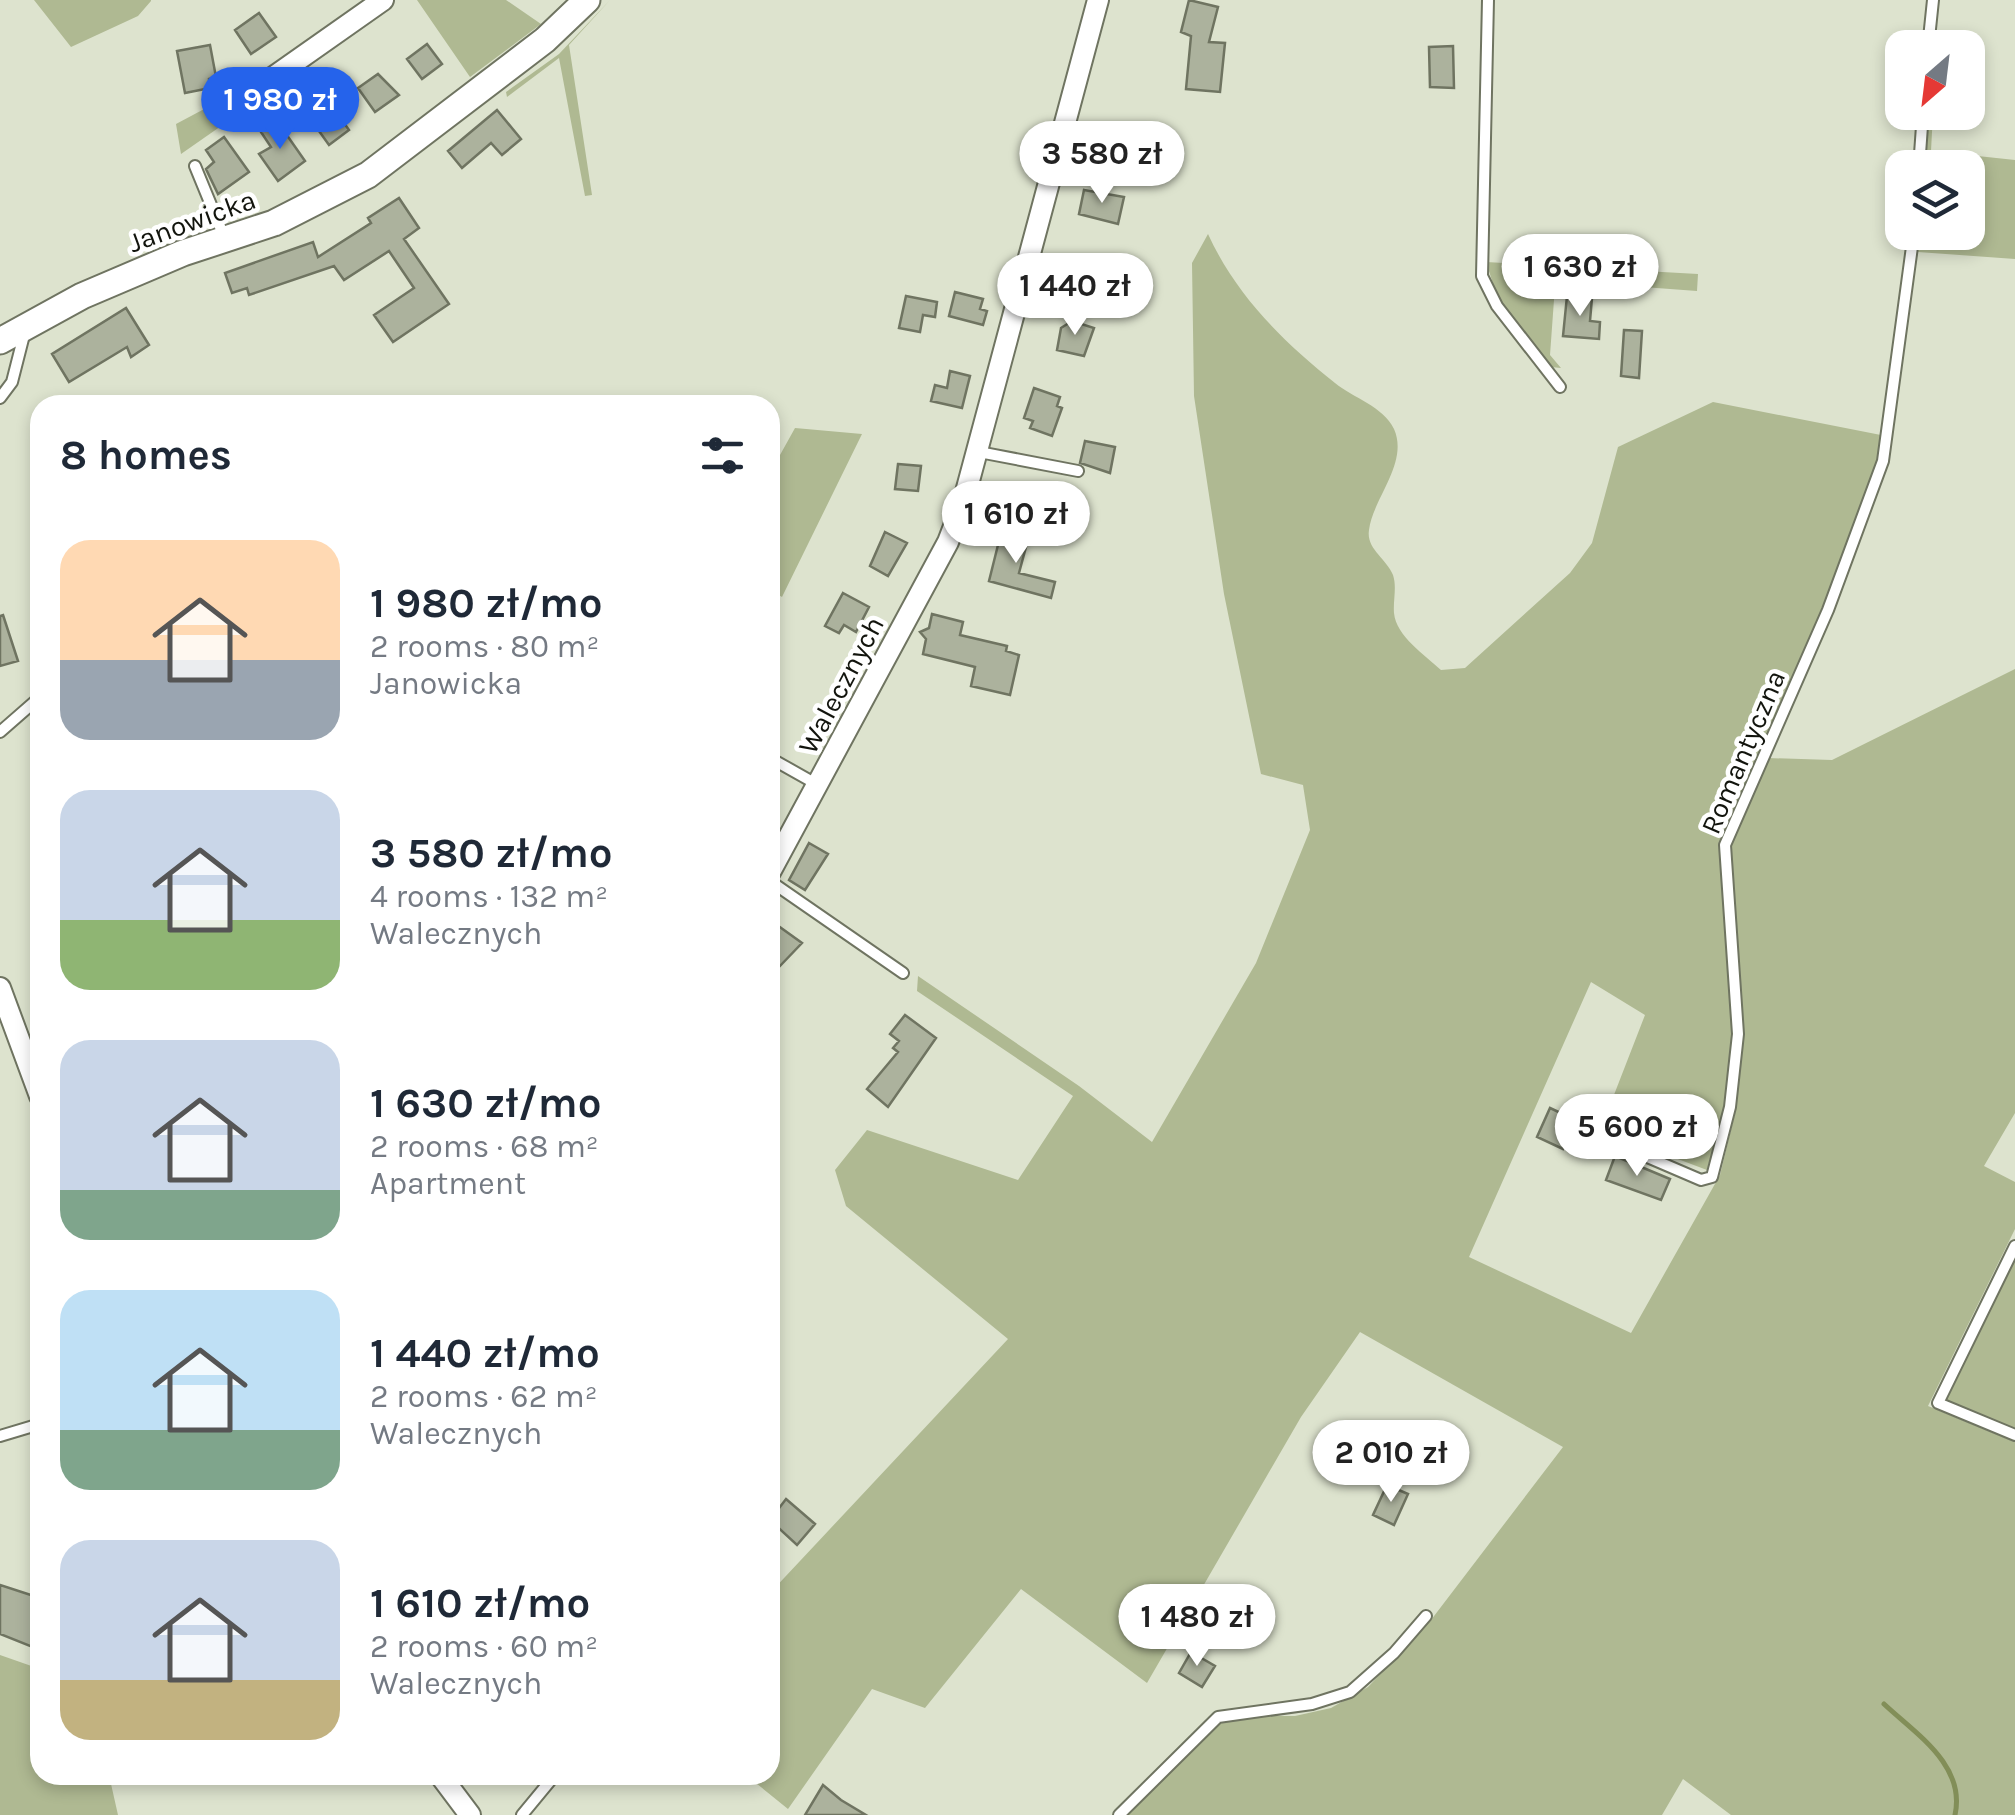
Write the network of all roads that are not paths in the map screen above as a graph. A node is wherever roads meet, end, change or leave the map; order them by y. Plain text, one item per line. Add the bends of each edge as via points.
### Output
1 (383, 0) edge
2 (588, 0) edge
3 (1098, 0) edge
4 (1488, 0) edge
5 (1934, 0) edge
6 (1930, 30) edge
7 (221, 114) dead end
8 (194, 166) dead end
9 (225, 240) junction
10 (1912, 250) edge
11 (26, 326) junction
12 (0, 341) edge
13 (1560, 387) dead end
14 (0, 398) edge
15 (979, 452) junction
16 (1078, 470) dead end
17 (30, 706) edge
18 (0, 732) edge
19 (780, 764) edge
20 (819, 786) junction
21 (780, 854) edge
22 (780, 888) edge
23 (903, 974) dead end
24 (0, 988) edge
25 (30, 1069) edge
26 (1596, 1135) dead end
27 (2015, 1246) edge
28 (30, 1427) edge
29 (2015, 1435) edge
30 (0, 1436) edge
31 (1426, 1616) dead end
32 (448, 1785) edge
33 (547, 1785) edge
34 (470, 1815) edge
35 (522, 1815) edge
36 (1119, 1815) edge

1 - 7 street
2 - 9 street, Janowicka via 368,175 306,209
3 - 15 street, Walecznych
4 - 13 lane via 1482,276
5 - 6 lane
8 - 9 lane
9 - 11 street, Janowicka via 131,274
10 - 26 lane, Romantyczna via 1883,461 1828,610 1725,845 1738,1034 1730,1107 1712,1177 1701,1180
11 - 12 street, Janowicka
11 - 14 lane via 12,382
15 - 16 lane
15 - 20 street, Walecznych via 948,542
17 - 18 lane
19 - 20 lane
20 - 21 street, Walecznych
22 - 23 lane
24 - 25 street
27 - 29 lane via 1938,1403
28 - 30 lane
31 - 36 lane via 1350,1692 1218,1717
32 - 34 street
33 - 35 lane

